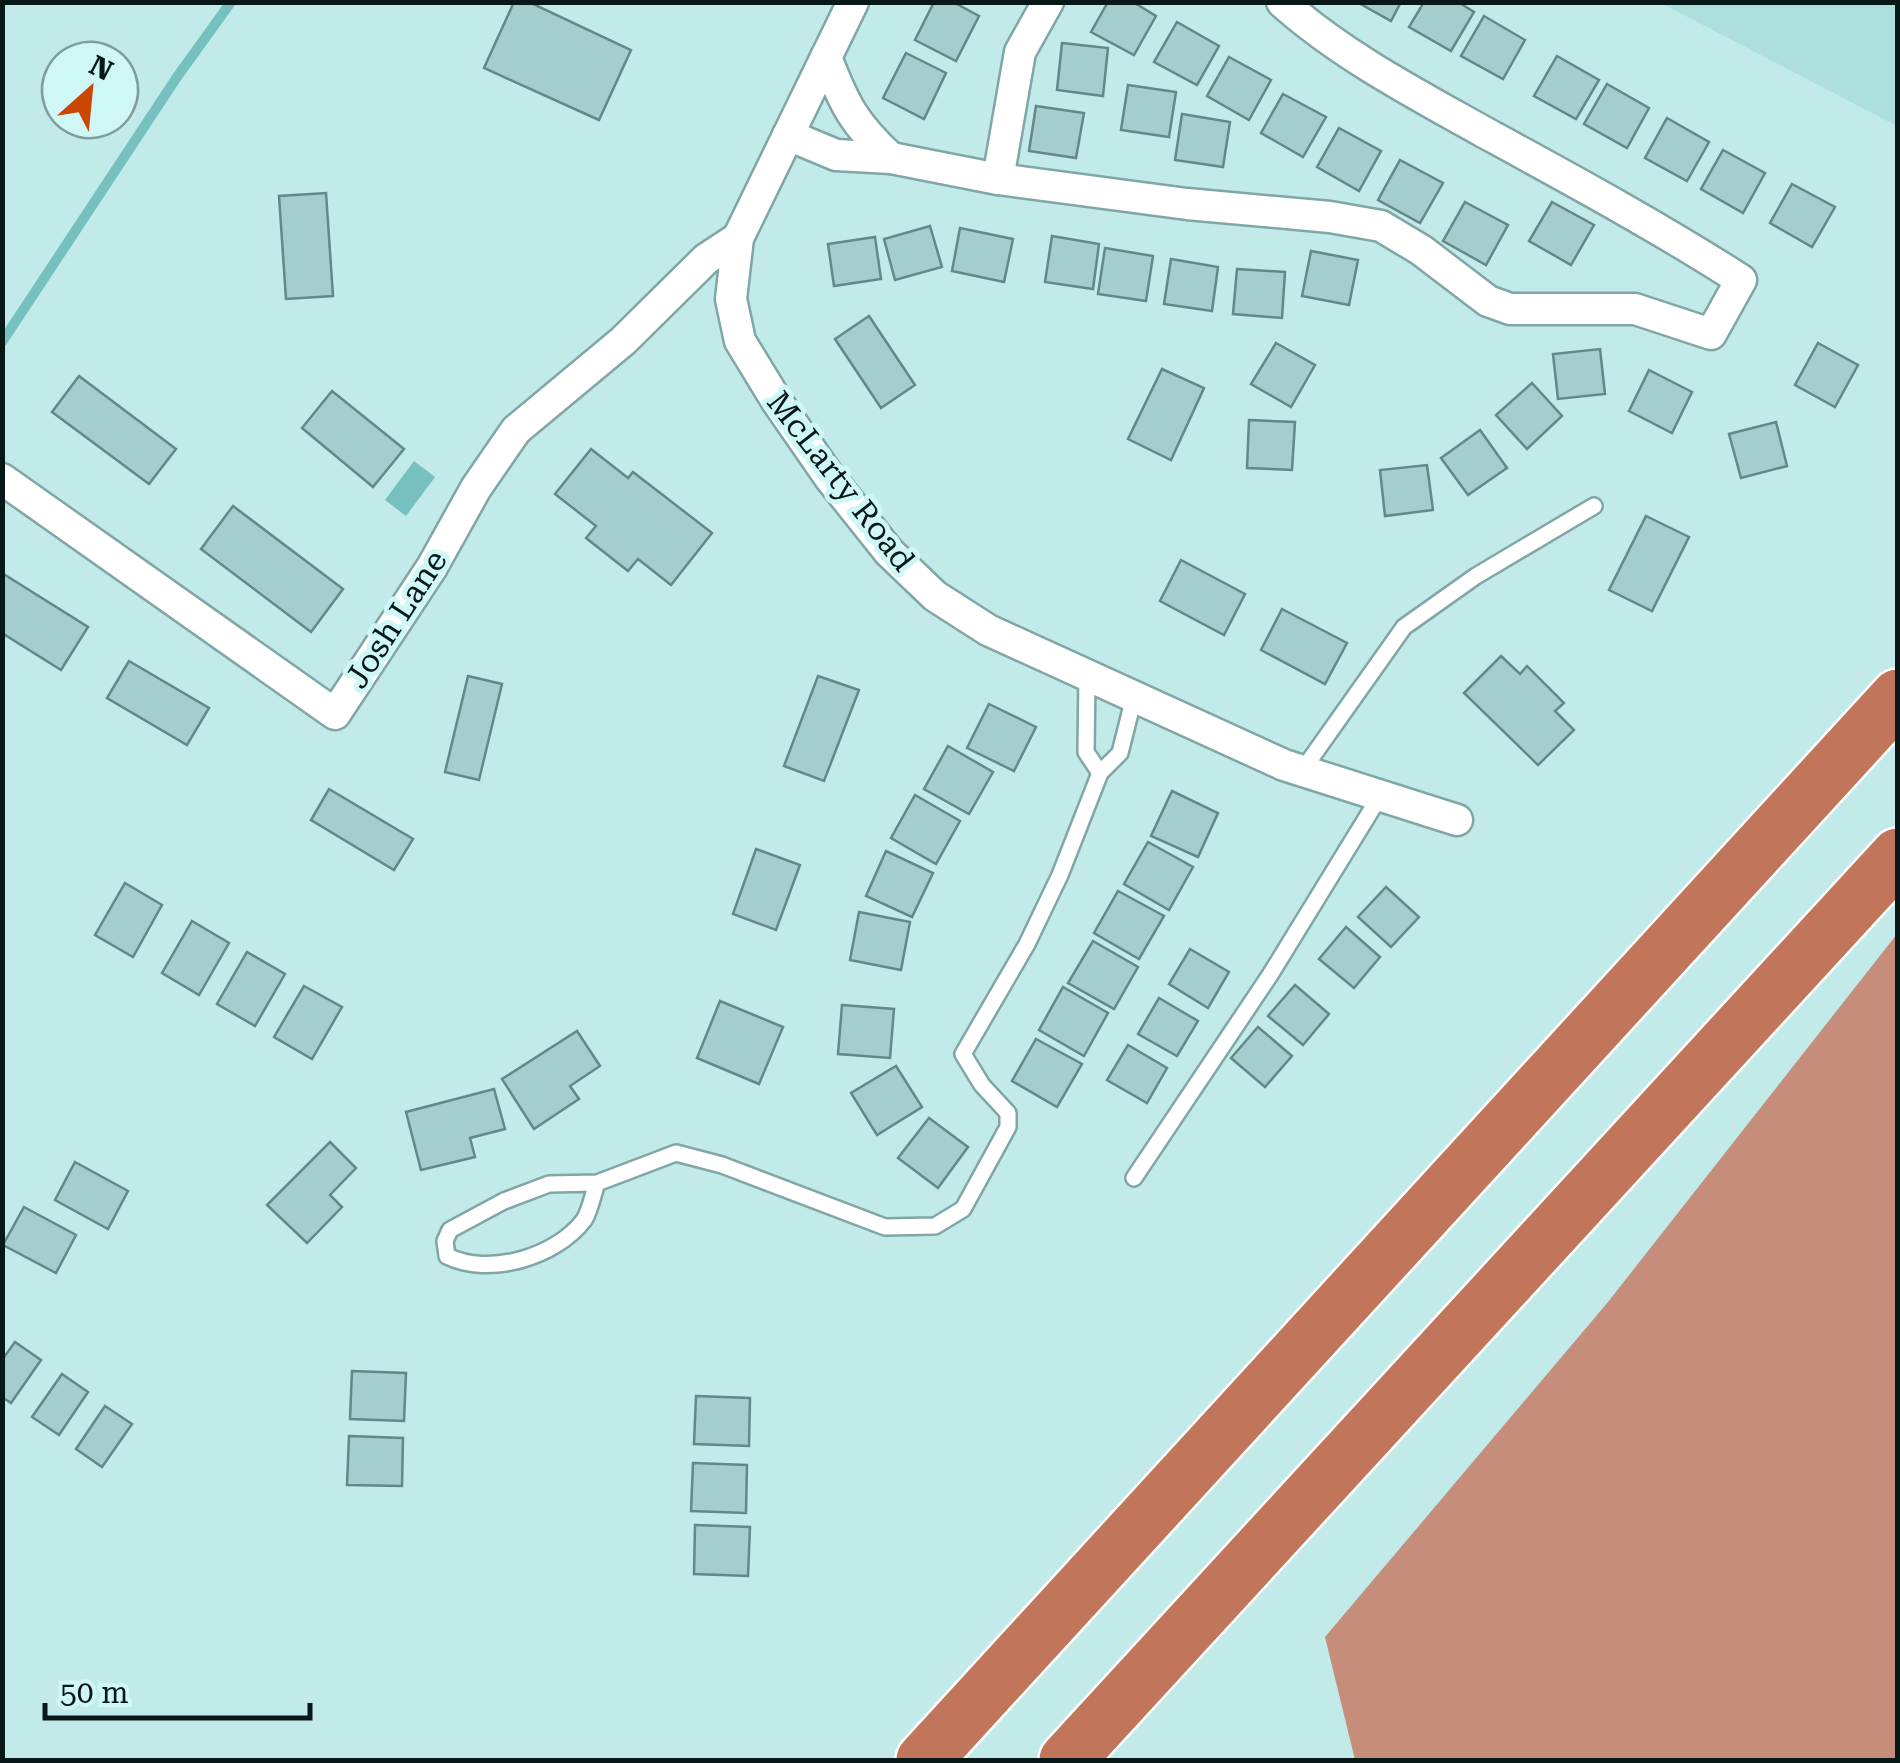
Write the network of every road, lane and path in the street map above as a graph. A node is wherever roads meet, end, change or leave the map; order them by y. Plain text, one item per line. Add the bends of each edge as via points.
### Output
1 (852, 2) edge
2 (1048, 2) edge
3 (1282, 2) edge
4 (826, 57) junction
5 (788, 135) junction
6 (891, 158) junction
7 (998, 179) junction
8 (738, 238) junction
9 (2, 479) edge
10 (1594, 506) dead end
11 (1087, 675) junction
12 (1134, 697) junction
13 (1898, 697) edge
14 (1302, 771) junction
15 (1100, 774) junction
16 (1380, 796) junction
17 (1457, 820) dead end
18 (1898, 856) edge
19 (1134, 1178) dead end
20 (596, 1183) junction
21 (924, 1760) edge
22 (1067, 1760) edge

1 - 4 street, McLarty Road
2 - 7 street via 1020,52
3 - 7 street via 1419,96 1742,280 1711,334 1636,308 1510,309 1488,301 1381,226
4 - 5 street, McLarty Road
4 - 6 street via 843,102
5 - 6 street via 836,154
5 - 8 street, McLarty Road
6 - 7 street
8 - 9 street, Josh Lane via 706,259 516,430 335,714
8 - 11 street, McLarty Road via 731,299 740,341 888,552 935,596 988,630
10 - 14 lane via 1404,627
11 - 12 street, McLarty Road
11 - 15 lane via 1086,752
12 - 14 street, McLarty Road
12 - 15 lane via 1120,753
13 - 21 highway
14 - 16 street, McLarty Road
15 - 20 lane via 1035,927 963,1054 1008,1113 1008,1128 963,1209 936,1226 885,1228 676,1154
16 - 17 street, McLarty Road
16 - 19 lane
18 - 22 highway
20 - 20 lane via 549,1184 504,1201 450,1230 444,1242 448,1256 462,1264 505,1264 550,1249 585,1220

